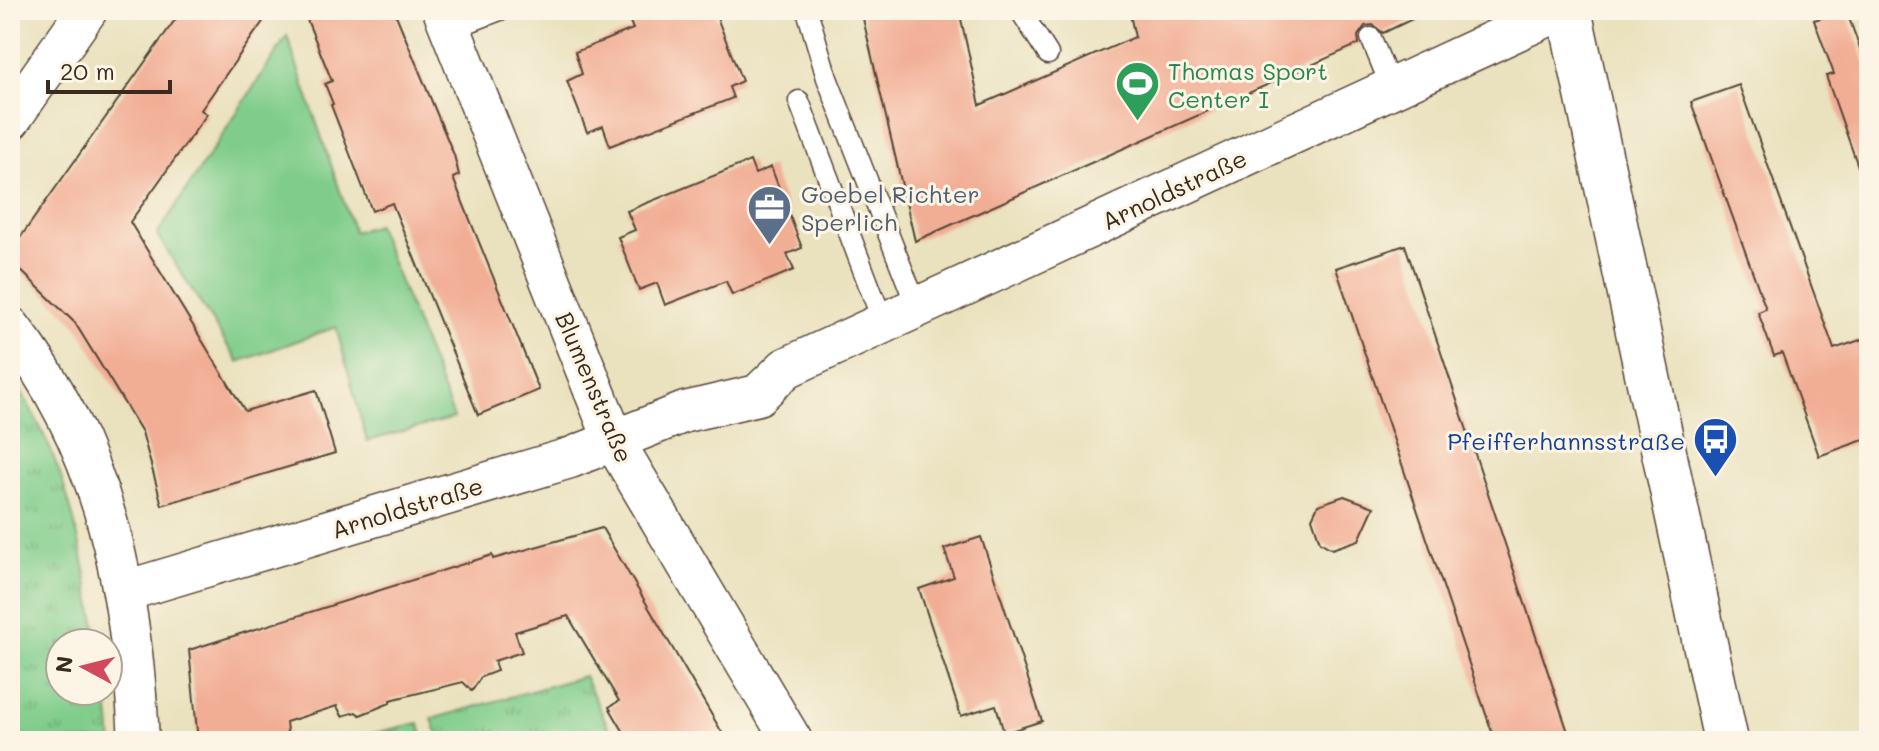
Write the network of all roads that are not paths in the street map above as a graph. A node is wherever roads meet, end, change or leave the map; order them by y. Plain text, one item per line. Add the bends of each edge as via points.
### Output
1 (87, 10) edge
2 (500, 10) edge
3 (807, 10) edge
4 (1020, 10) edge
5 (1561, 10) edge
6 (1569, 10) edge
7 (447, 20) edge
8 (1371, 38) dead end
9 (1048, 54) dead end
10 (1392, 89) junction
11 (799, 101) dead end
12 (10, 120) edge
13 (900, 314) junction
14 (10, 327) edge
15 (615, 443) junction
16 (125, 591) junction
17 (139, 741) edge
18 (792, 741) edge
19 (1726, 741) edge

1 - 12 street
2 - 7 lane
3 - 13 lane
4 - 9 lane
5 - 10 street, Arnoldstraße
6 - 19 street
7 - 15 street, Blumenstraße
8 - 10 lane
10 - 13 street, Arnoldstraße
11 - 13 lane
13 - 15 street, Arnoldstraße via 786,368 746,368 685,412
14 - 16 street via 49,381 80,441
15 - 16 street, Arnoldstraße
15 - 18 street, Blumenstraße
16 - 17 street via 136,664

